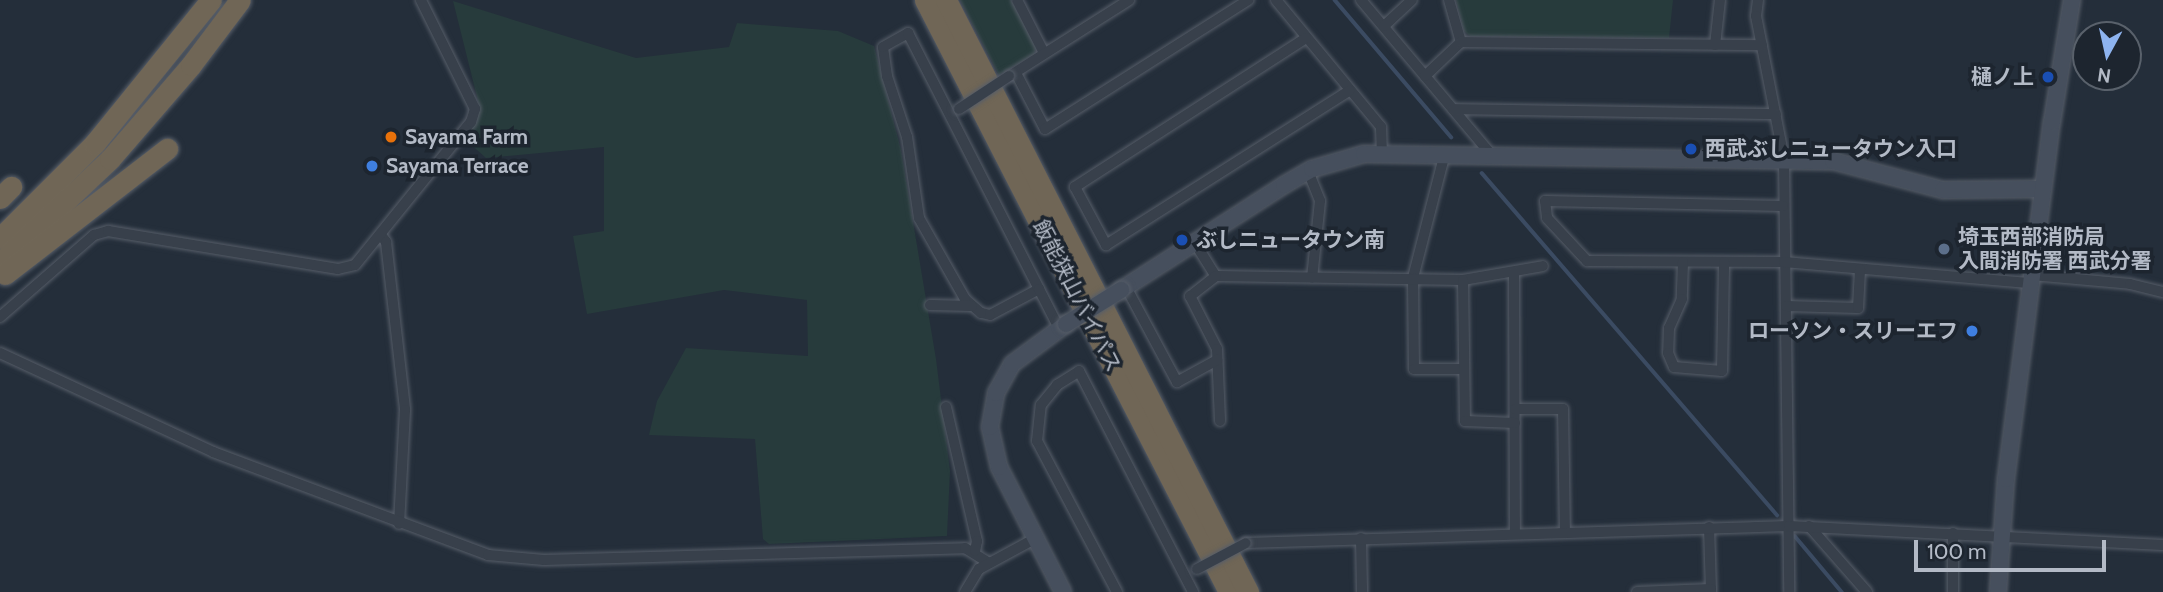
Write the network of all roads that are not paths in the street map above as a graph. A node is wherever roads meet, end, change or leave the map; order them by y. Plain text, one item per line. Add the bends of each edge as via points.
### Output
1 (211, 0) edge
2 (240, 0) edge
3 (421, 0) edge
4 (925, 0) edge
5 (946, 0) edge
6 (1017, 0) edge
7 (1129, 0) edge
8 (1248, 0) edge
9 (1276, 0) edge
10 (1361, 0) edge
11 (1412, 0) edge
12 (1449, 0) edge
13 (1720, 0) edge
14 (1758, 0) edge
15 (2072, 0) edge
16 (1384, 26) junction
17 (1306, 38) junction
18 (1461, 42) junction
19 (1716, 45) junction
20 (1762, 45) junction
21 (1044, 53) junction
22 (1012, 74) junction
23 (1425, 76) junction
24 (1349, 91) junction
25 (1453, 109) junction
26 (954, 112) junction
27 (1776, 114) junction
28 (167, 149) dead end
29 (1382, 153) junction
30 (1445, 153) junction
31 (1490, 153) junction
32 (1784, 159) junction
33 (1308, 171) junction
34 (2042, 189) junction
35 (1783, 206) junction
36 (381, 235) junction
37 (0, 238) edge
38 (1195, 243) junction
39 (1683, 262) junction
40 (1724, 262) junction
41 (1784, 262) junction
42 (0, 263) edge
43 (1543, 266) dead end
44 (1860, 269) junction
45 (1514, 272) junction
46 (1216, 276) junction
47 (0, 278) edge
48 (1311, 278) junction
49 (1413, 278) junction
50 (2031, 279) junction
51 (1463, 280) junction
52 (1124, 288) junction
53 (1039, 289) junction
54 (2163, 292) edge
55 (930, 305) dead end
56 (972, 306) junction
57 (1786, 306) junction
58 (0, 317) edge
59 (1063, 326) junction
60 (0, 354) edge
61 (1217, 360) junction
62 (1464, 369) junction
63 (946, 407) dead end
64 (1515, 409) junction
65 (1220, 421) dead end
66 (1515, 423) junction
67 (399, 524) junction
68 (1789, 526) junction
69 (1809, 526) junction
70 (1709, 527) junction
71 (1565, 531) junction
72 (1515, 532) junction
73 (1953, 533) junction
74 (2000, 535) junction
75 (1036, 538) junction
76 (1361, 538) junction
77 (2163, 545) edge
78 (975, 551) junction
79 (989, 563) junction
80 (1186, 579) junction
81 (1711, 591) edge
82 (965, 592) edge
83 (1063, 592) edge
84 (1117, 592) edge
85 (1193, 592) edge
86 (1229, 592) edge
87 (1248, 592) edge
88 (1362, 592) edge
89 (1637, 592) edge
90 (1789, 592) edge
91 (1867, 592) edge
92 (1953, 592) edge
93 (1998, 592) edge

1 - 37 highway via 95,143
2 - 42 highway via 110,159
3 - 36 street via 475,109 471,122
4 - 86 highway, 飯能狭山バイパス
5 - 87 highway, 飯能狭山バイパス
6 - 21 street
7 - 21 street
8 - 22 street via 1045,129
9 - 17 street
10 - 16 street
11 - 16 street
12 - 18 street
13 - 19 street
14 - 20 street
15 - 34 street
16 - 23 street
17 - 24 street
17 - 24 street via 1075,187 1105,245
18 - 19 street
18 - 23 street
19 - 20 street
20 - 27 street
21 - 22 street
22 - 26 street, bridge
23 - 25 street
24 - 29 street via 1381,127
25 - 27 street
25 - 31 street
26 - 53 street
26 - 56 street via 908,33 883,47 887,76 907,137 919,218
27 - 32 street
28 - 47 highway
29 - 30 street
29 - 33 street via 1347,157
30 - 31 street
30 - 49 street
31 - 32 street
32 - 34 street via 1855,163 1943,190
32 - 35 street
33 - 38 street
33 - 48 street via 1320,201
34 - 50 street
35 - 39 street via 1545,201 1547,218 1587,261
35 - 41 street
36 - 58 street via 355,265 338,269 108,231 94,235
36 - 67 street via 386,242 405,410
38 - 46 street
38 - 52 street
39 - 40 street
39 - 40 street via 1682,299 1669,328 1668,354 1674,367 1722,371
40 - 41 street
41 - 44 street
41 - 57 street
43 - 45 street
44 - 50 street
44 - 57 street via 1858,308
45 - 51 street
45 - 64 street
46 - 48 street
46 - 61 street via 1190,296 1214,340
48 - 49 street
49 - 51 street
49 - 62 street via 1414,369
50 - 54 street via 2130,284
50 - 74 street
51 - 62 street
52 - 59 street, bridge
52 - 61 street via 1177,382
53 - 56 street via 990,315
53 - 59 street
55 - 56 street
57 - 68 street
59 - 75 street via 1012,364 999,384 991,412 994,453
60 - 67 street via 212,452
61 - 65 street
62 - 66 street via 1465,421
63 - 78 street via 977,541
64 - 66 street
64 - 71 street via 1563,409
66 - 72 street
67 - 78 street via 488,555 523,560
68 - 69 street
68 - 70 street
68 - 90 street
69 - 73 street
69 - 91 street
70 - 71 street
70 - 81 street
71 - 72 street
72 - 76 street
73 - 74 street
73 - 92 street
74 - 77 street
74 - 93 street
75 - 79 street
75 - 83 street
76 - 80 street, bridge via 1246,543
76 - 88 street
78 - 79 street
79 - 82 street via 979,569
80 - 84 street via 1079,371 1057,385 1041,405 1037,441
80 - 85 street
81 - 89 street

